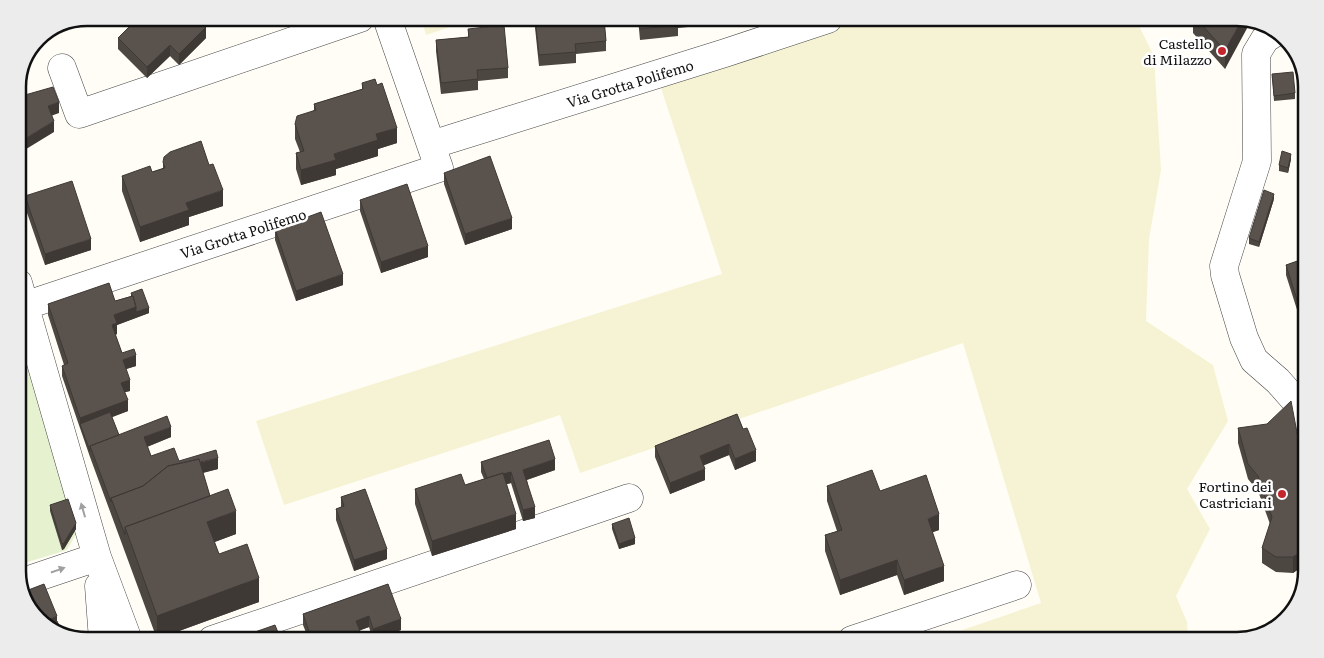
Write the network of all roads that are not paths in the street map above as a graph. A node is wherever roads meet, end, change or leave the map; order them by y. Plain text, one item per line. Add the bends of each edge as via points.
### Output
1 (337, 26) edge
2 (390, 26) edge
3 (807, 26) edge
4 (1270, 36) edge
5 (62, 68) dead end
6 (431, 145) junction
7 (26, 293) edge
8 (26, 312) edge
9 (1298, 404) edge
10 (629, 498) dead end
11 (97, 557) junction
12 (27, 581) edge
13 (1017, 585) dead end
14 (102, 632) edge
15 (125, 632) edge
16 (235, 632) edge
17 (876, 632) edge

1 - 5 street via 79,114
2 - 6 street, Via Grotta Polifemo
3 - 6 street, Via Grotta Polifemo
4 - 9 street via 1256,54 1257,161 1224,266 1254,360
6 - 7 street, Via Grotta Polifemo via 439,168
11 -> 8 street, Via Grotta Polifemo
10 - 16 street
12 -> 11 street
11 - 14 street, Via Grotta Polifemo
11 - 15 street, Via Grotta Polifemo
13 - 17 street

